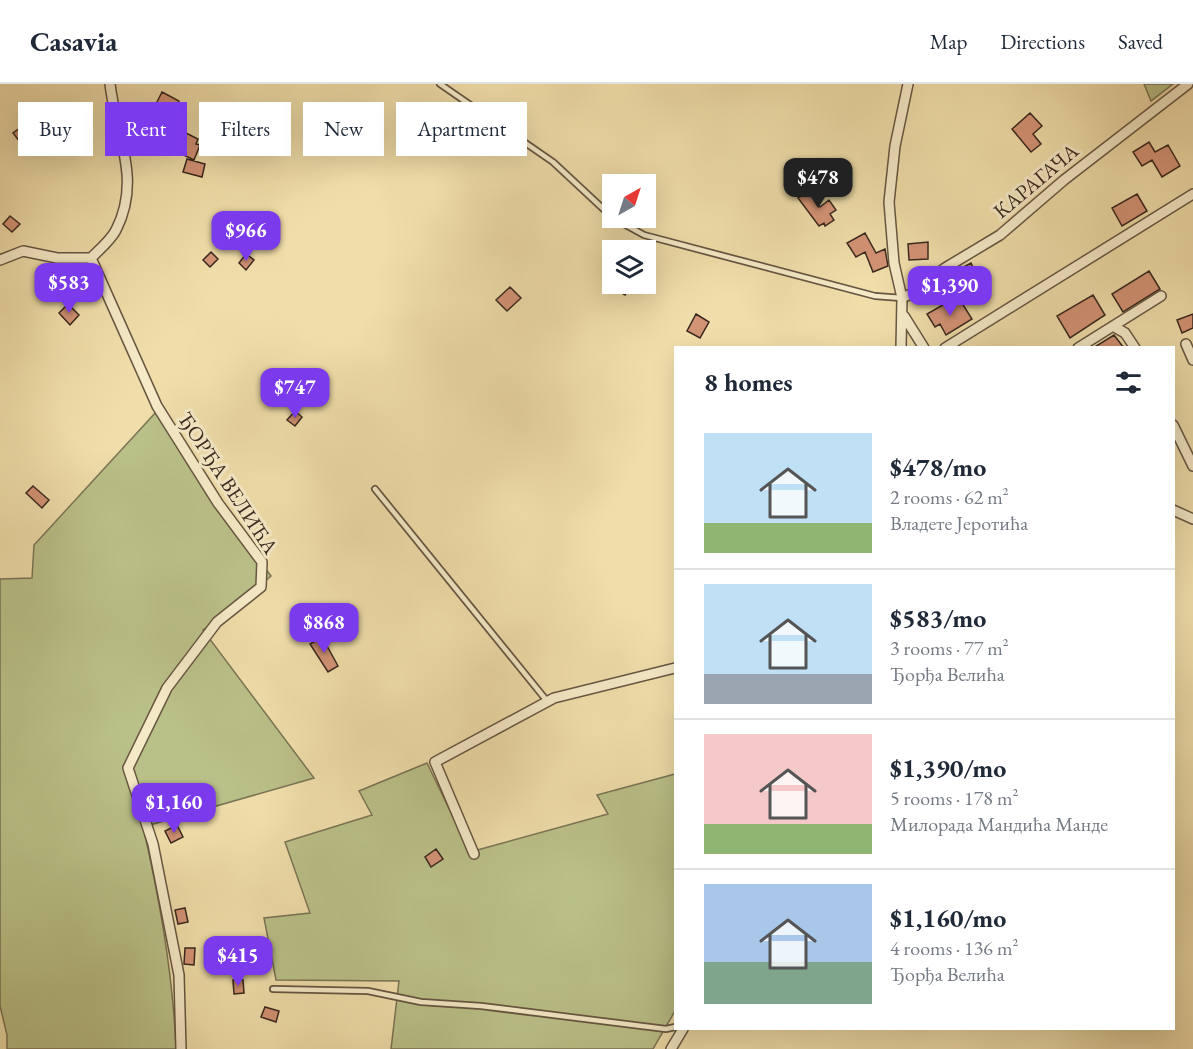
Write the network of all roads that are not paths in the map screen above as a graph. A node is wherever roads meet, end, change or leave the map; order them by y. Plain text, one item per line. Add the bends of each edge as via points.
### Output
1 (110, 84) edge
2 (440, 84) edge
3 (908, 84) edge
4 (1188, 84) edge
5 (1193, 194) edge
6 (602, 208) edge
7 (631, 228) edge
8 (91, 258) junction
9 (0, 260) edge
10 (1161, 296) dead end
11 (902, 298) junction
12 (904, 316) junction
13 (1113, 326) junction
14 (1186, 344) dead end
15 (901, 346) edge
16 (923, 346) edge
17 (948, 346) edge
18 (1081, 346) edge
19 (1134, 346) edge
20 (1193, 360) edge
21 (1175, 429) edge
22 (1193, 466) edge
23 (375, 489) dead end
24 (1175, 511) edge
25 (1193, 519) edge
26 (674, 668) edge
27 (547, 701) junction
28 (474, 854) dead end
29 (273, 989) dead end
30 (674, 1027) edge
31 (682, 1030) edge
32 (181, 1049) edge
33 (671, 1049) edge

1 - 8 street via 128,164 126,204 116,232
2 - 6 lane via 553,162
3 - 11 street via 889,202 894,263
4 - 11 street, КАРАГАЧА via 1000,235
5 - 17 street
7 - 11 lane via 644,236 875,296
8 - 9 street via 57,258 23,251
8 - 32 street, ЂОРЂА ВЕЛИЋА via 157,406 218,503 262,562 261,587 217,622 167,688 128,768 153,843 179,975
10 - 13 street
11 - 12 street
12 - 15 street
12 - 16 street
13 - 18 street
13 - 19 street via 1125,333
14 - 20 street
21 - 22 street
23 - 27 lane
24 - 25 street
26 - 27 street
27 - 28 street via 435,762
29 - 30 lane via 368,991 421,1002
31 - 33 street

